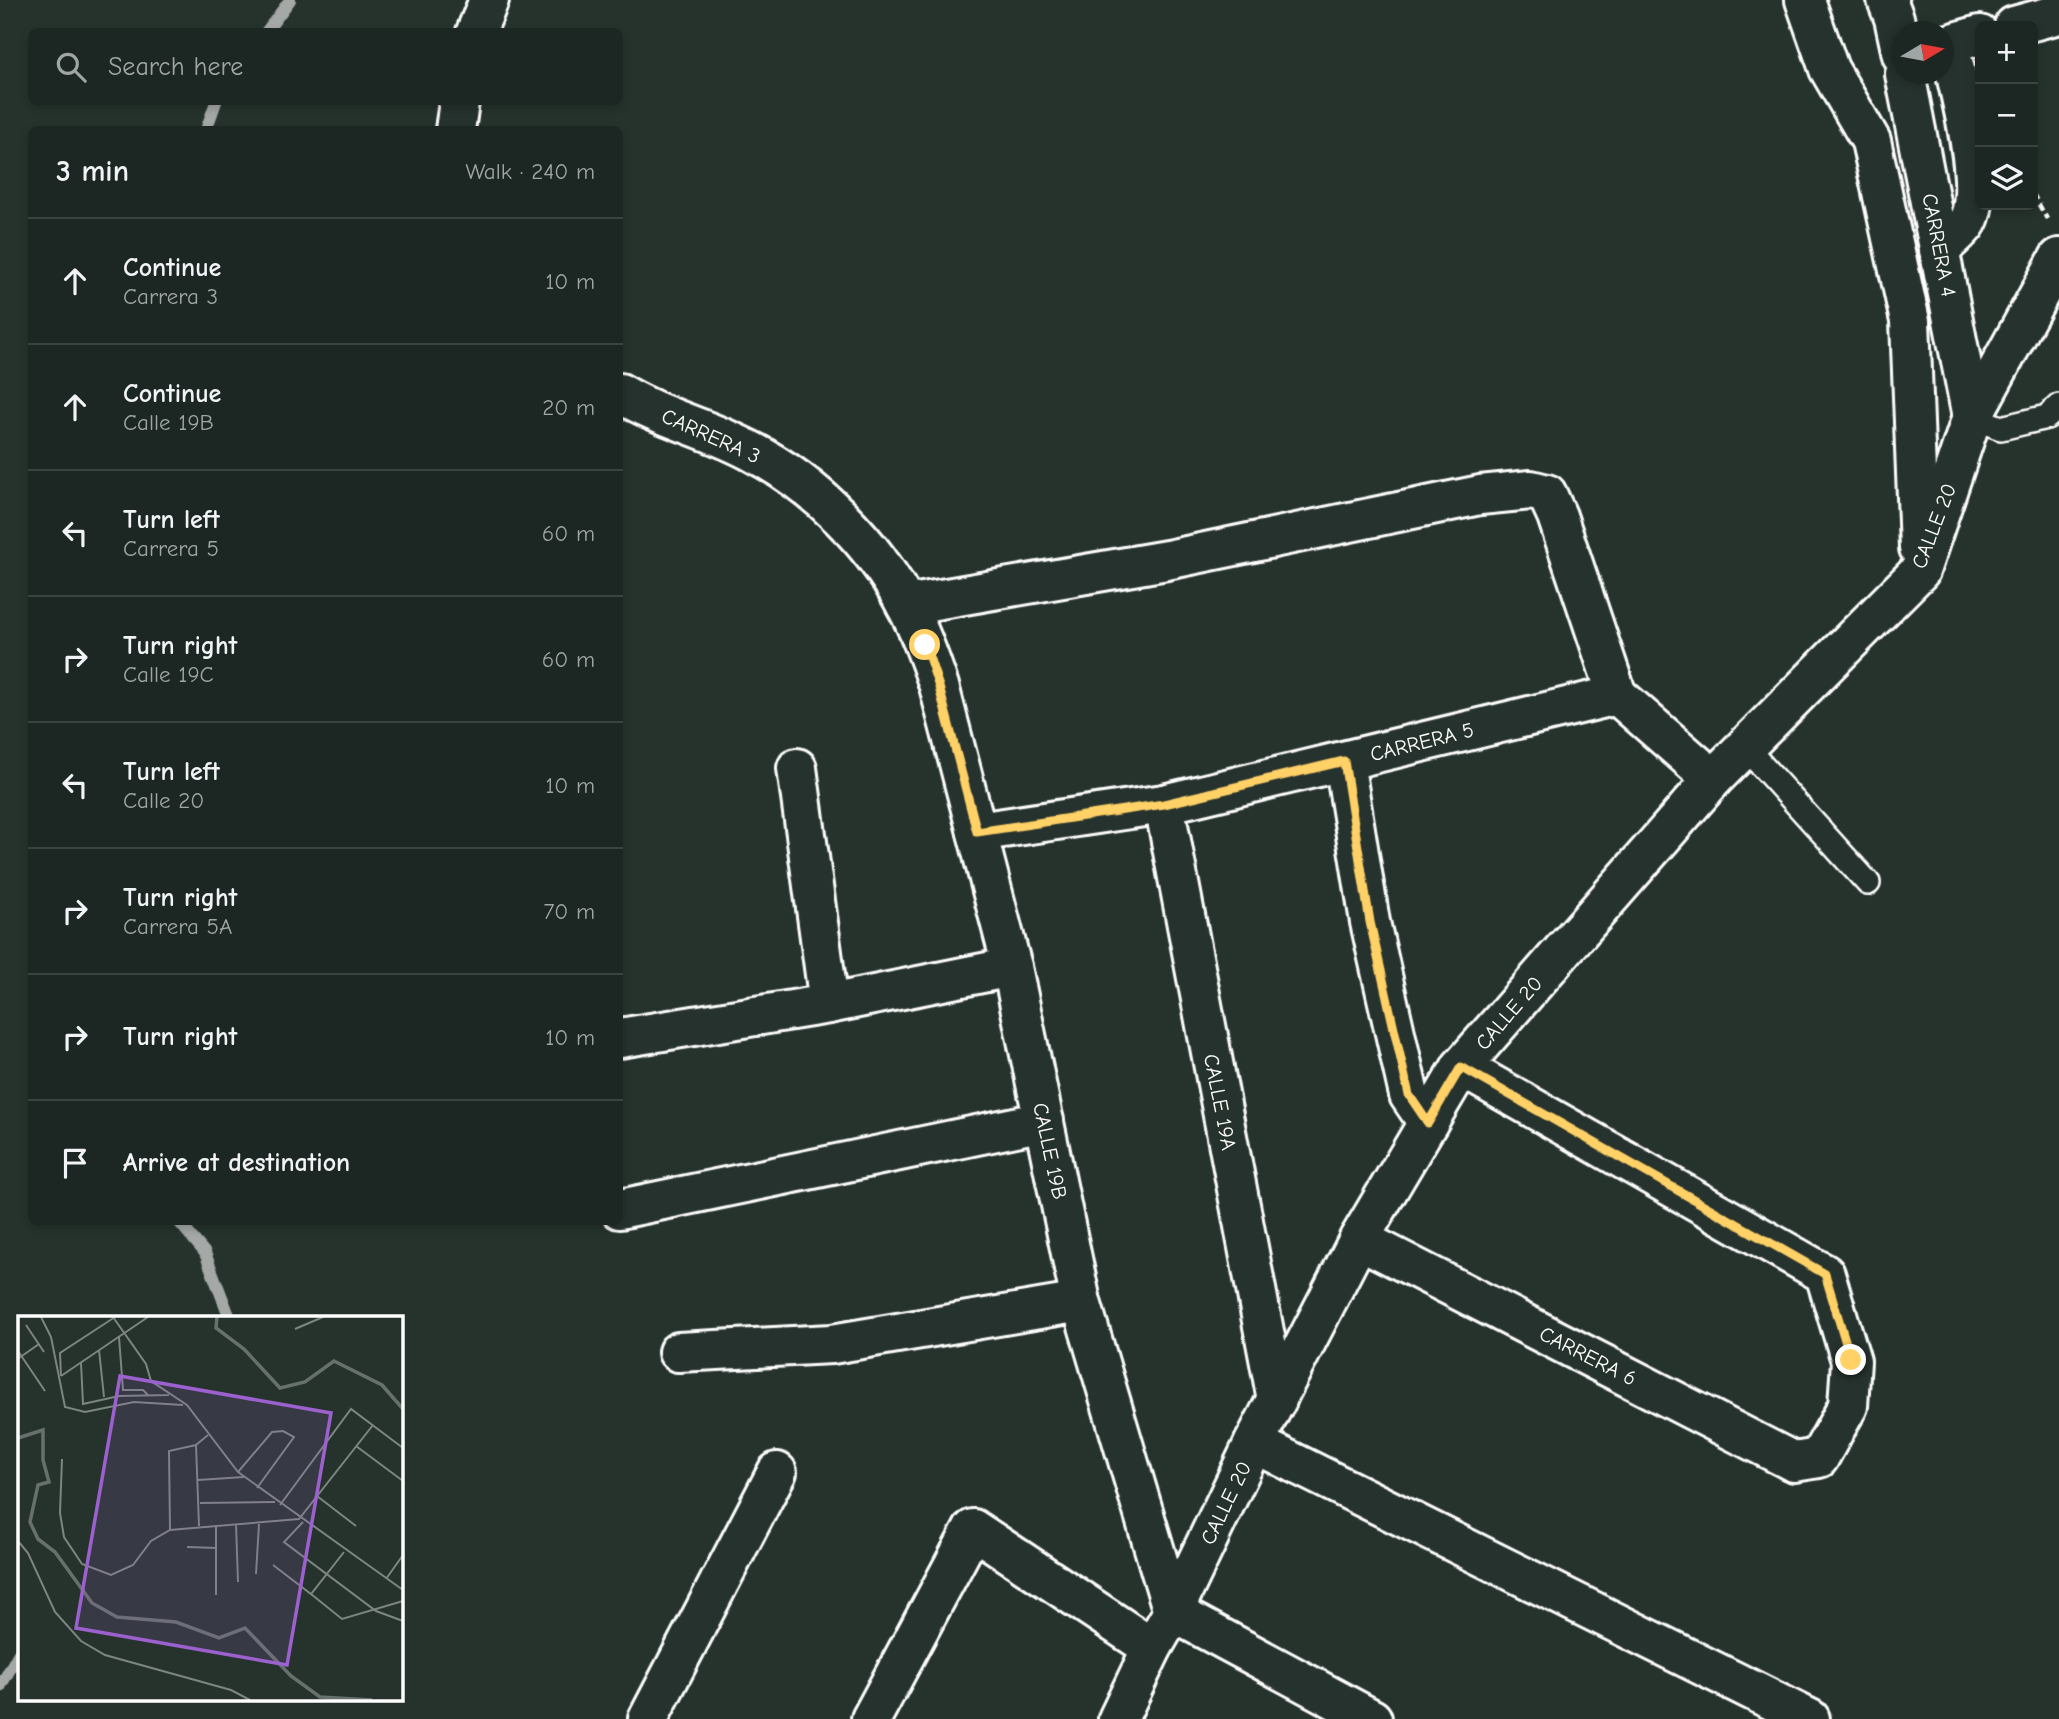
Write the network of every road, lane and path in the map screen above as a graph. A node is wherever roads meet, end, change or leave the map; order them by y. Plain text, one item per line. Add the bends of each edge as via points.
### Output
1 (489, 0) edge
2 (1805, 0) edge
3 (1887, 0) edge
4 (2059, 14) edge
5 (1895, 21) edge
6 (2033, 21) edge
7 (478, 28) edge
8 (1975, 37) edge
9 (1907, 84) edge
10 (459, 105) edge
11 (456, 126) edge
12 (1939, 250) junction
13 (2059, 258) edge
14 (623, 395) edge
15 (2059, 406) edge
16 (1972, 417) junction
17 (1920, 571) junction
18 (906, 605) junction
19 (939, 687) joint
20 (1617, 695) junction
21 (1745, 747) junction
22 (1344, 761) junction
23 (797, 768) dead end
24 (1713, 779) junction
25 (1164, 804) junction
26 (977, 832) junction
27 (1868, 883) dead end
28 (1012, 967) junction
29 (829, 1004) junction
30 (623, 1038) edge
31 (1461, 1067) junction
32 (1044, 1121) junction
33 (1428, 1123) junction
34 (623, 1208) edge
35 (1359, 1239) junction
36 (1081, 1302) junction
37 (678, 1352) dead end
38 (1277, 1400) junction
39 (1254, 1443) junction
40 (777, 1472) dead end
41 (1174, 1612) junction
42 (1152, 1648) junction
43 (649, 1719) edge
44 (871, 1719) edge
45 (1118, 1719) edge
46 (1372, 1719) edge
47 (1810, 1719) edge

1 - 7 street
2 - 17 street via 1829,69 1871,141 1910,321
3 - 5 street
4 - 6 street
8 - 12 street via 1949,44 1974,166 1975,202 1967,223
9 - 12 street, CARRERA 4
10 - 11 street
12 - 16 street, CARRERA 4
13 - 16 street, CALLE 20
14 - 18 street, CARRERA 3 via 744,447 790,475 856,534
15 - 16 lane via 2047,417 2001,428
16 - 17 street, CALLE 20
17 - 21 street, CALLE 20
18 - 19 street, CARRERA 3
18 - 20 street via 1167,560 1480,495 1531,490 1546,494 1557,516
19 - 26 street, CALLE 19B
20 - 22 street, CARRERA 5
20 - 24 street
21 - 24 street, CALLE 20
21 - 27 lane
22 - 25 street, CARRERA 5
22 - 33 street via 1370,922 1409,1095
23 - 29 street
24 - 31 street, CALLE 20
25 - 26 street, CARRERA 5
25 - 38 street, CALLE 19A
26 - 28 street, CALLE 19B
28 - 29 street
28 - 32 street, CALLE 19B
29 - 30 street
31 - 33 street, CALLE 20
31 - 35 street, CARRERA 6 via 1825,1274 1851,1360 1849,1406 1819,1458 1794,1462
32 - 34 street
32 - 36 street, CALLE 19B
33 - 35 street, CALLE 20
35 - 38 street, CALLE 20
36 - 37 street via 832,1344
36 - 41 street, CALLE 19B
38 - 39 street, CALLE 20
39 - 41 street, CALLE 20
39 - 47 street
40 - 43 street
41 - 42 street, CALLE 20
41 - 46 street
42 - 44 street via 973,1528
42 - 45 street, CALLE 20

